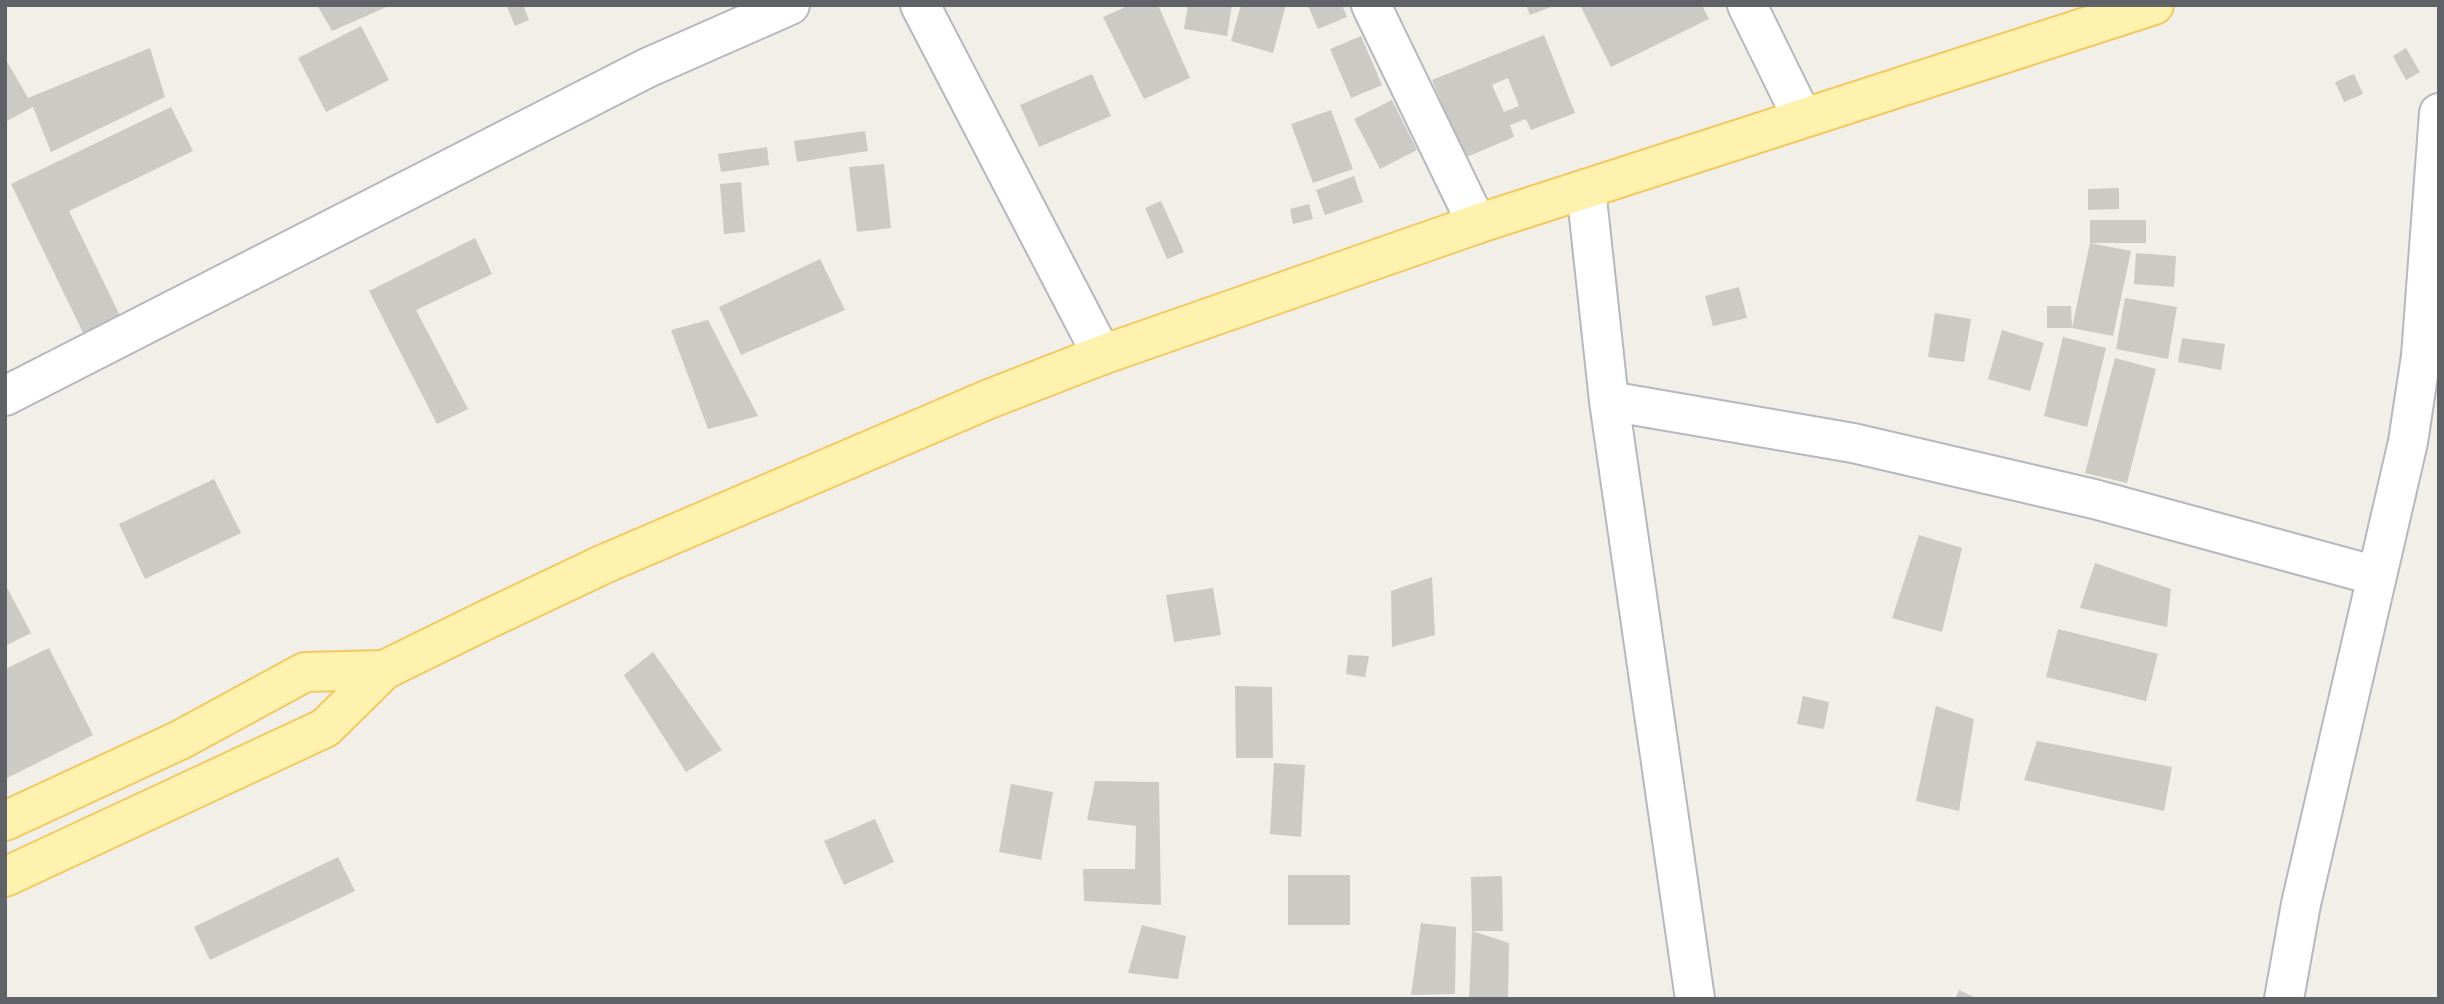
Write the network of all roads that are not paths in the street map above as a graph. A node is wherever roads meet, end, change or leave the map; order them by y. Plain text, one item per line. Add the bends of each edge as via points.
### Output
1 (790, 5) edge
2 (920, 5) edge
3 (1371, 5) edge
4 (1747, 5) edge
5 (2154, 5) edge
6 (2439, 113) edge
7 (1802, 117) junction
8 (1586, 189) junction
9 (2436, 192) edge
10 (1477, 225) junction
11 (1102, 355) junction
12 (5, 396) edge
13 (1609, 401) junction
14 (2423, 444) edge
15 (2377, 576) junction
16 (384, 670) junction
17 (5, 821) edge
18 (5, 877) edge
19 (1695, 999) edge
20 (2284, 999) edge

1 - 12 street via 647,68
2 - 11 street
3 - 10 street
4 - 7 street
5 - 7 main road
6 - 9 street
7 - 8 main road
8 - 10 main road
8 - 13 street
9 - 14 street via 2421,356
10 - 11 main road
11 - 16 main road via 604,564
13 - 15 street via 1853,443 2095,499
13 - 19 street
14 - 15 street
15 - 20 street via 2301,904
16 - 17 main road via 305,672 180,740
16 - 18 main road via 325,728

